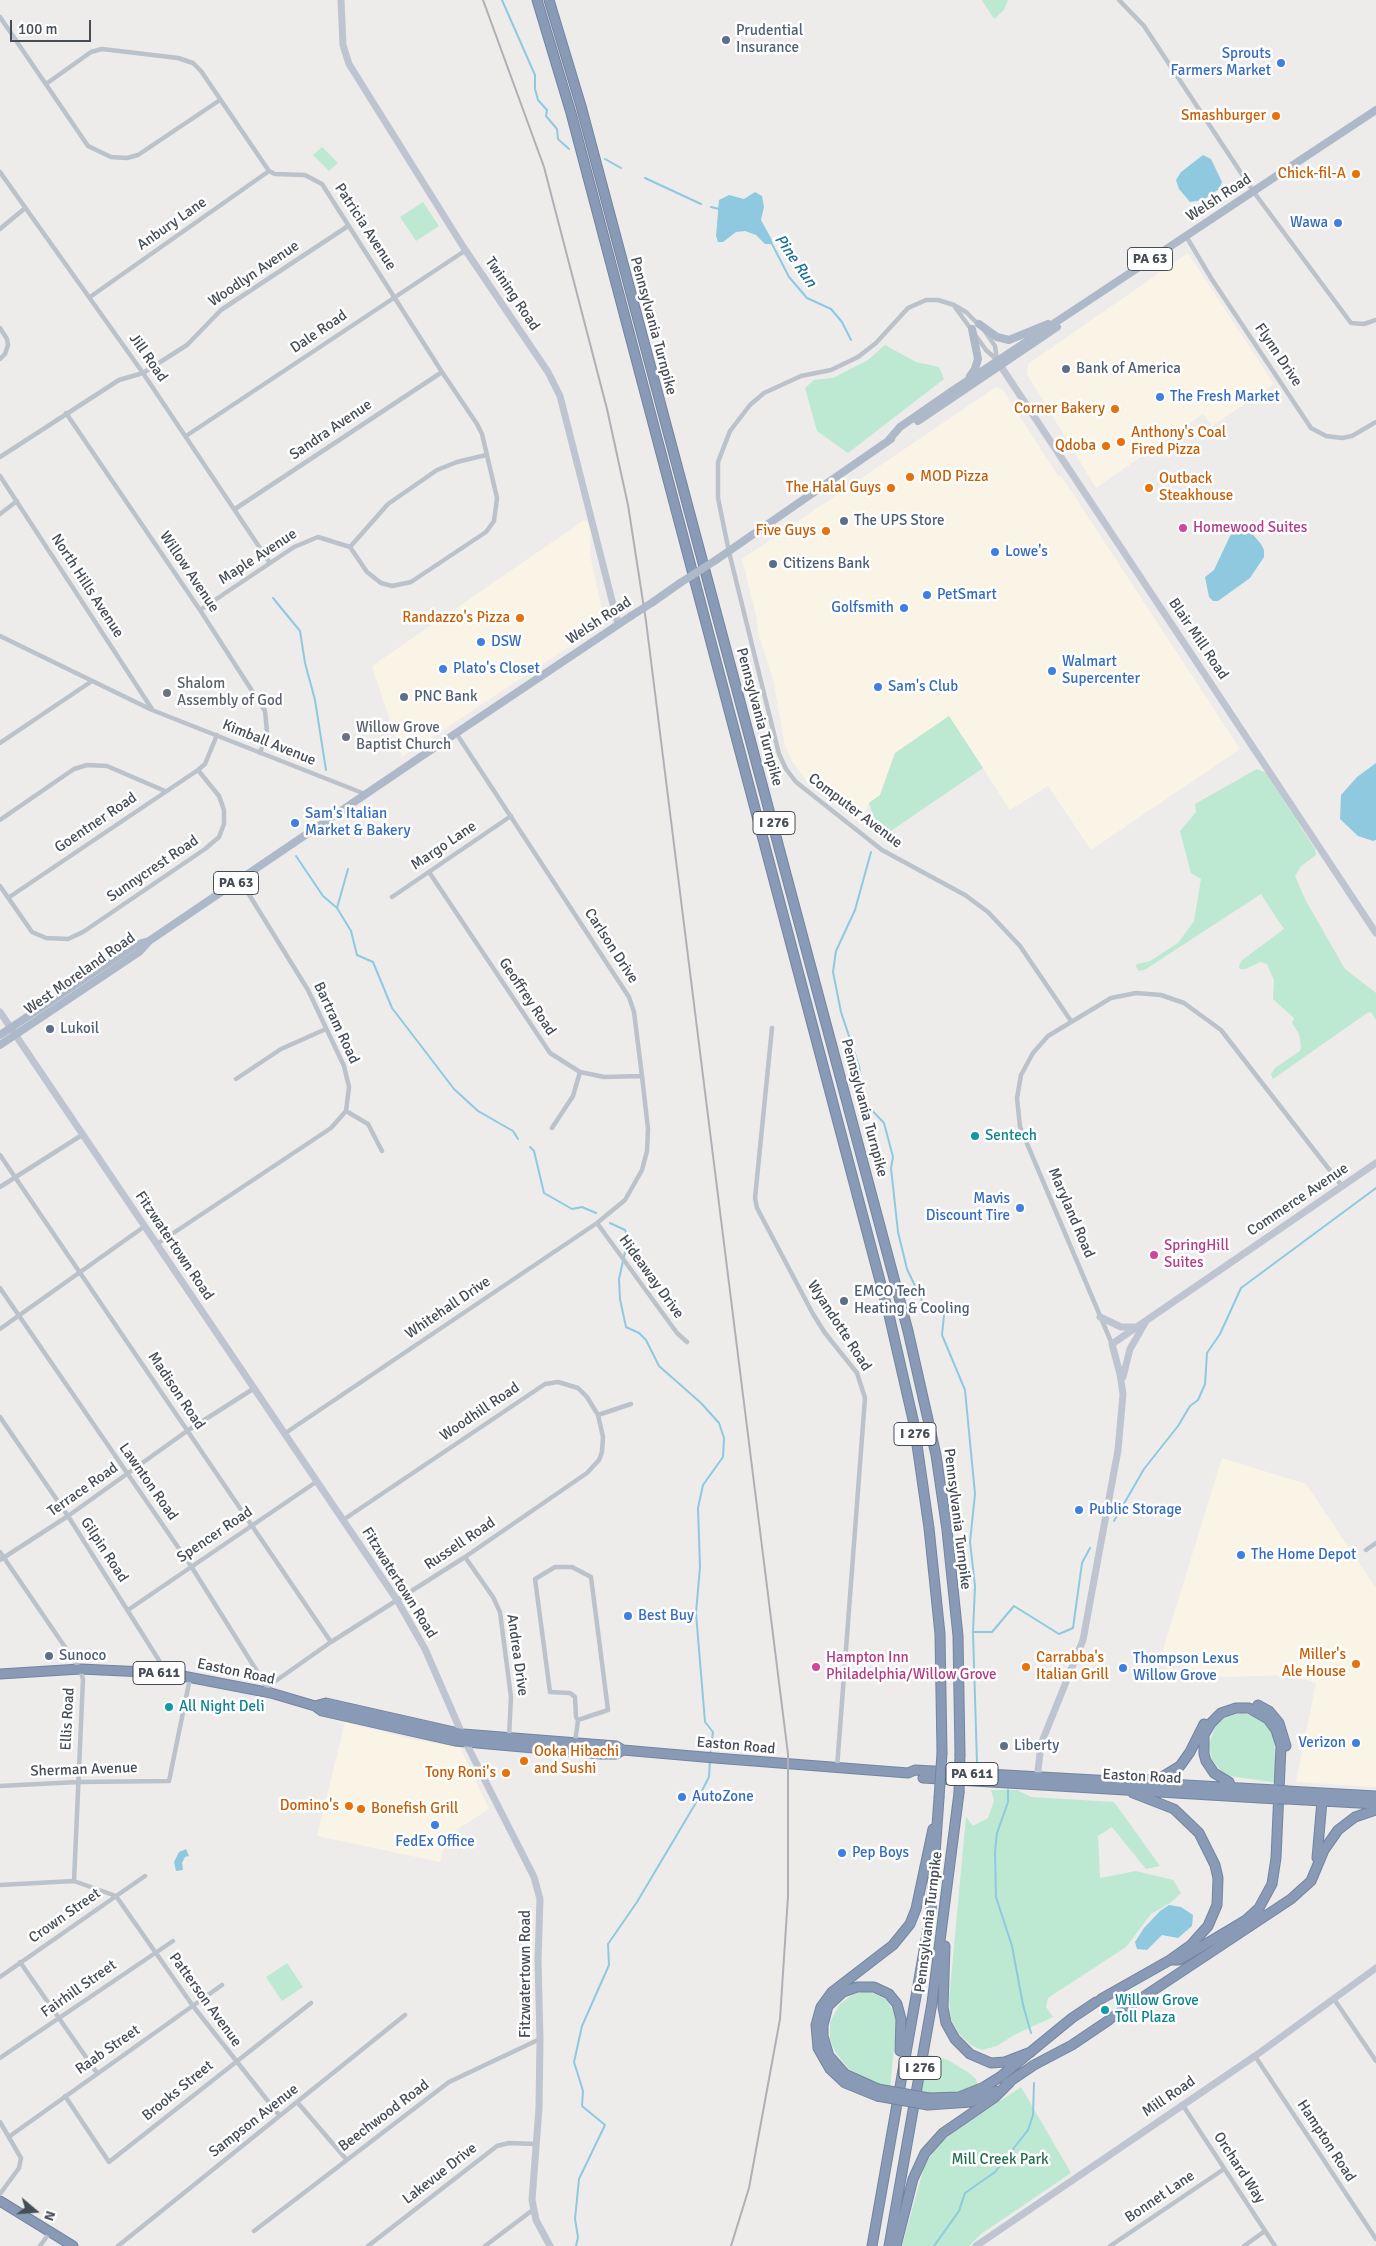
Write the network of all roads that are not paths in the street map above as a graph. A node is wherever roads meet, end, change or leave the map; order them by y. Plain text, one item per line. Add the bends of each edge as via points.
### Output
1 (341, 0) edge
2 (537, 0) edge
3 (549, 0) edge
4 (1119, 0) edge
5 (0, 17) edge
6 (46, 84) junction
7 (220, 100) junction
8 (1376, 110) edge
9 (269, 171) junction
10 (0, 172) edge
11 (1253, 191) junction
12 (24, 209) junction
13 (348, 226) junction
14 (0, 229) edge
15 (1186, 236) junction
16 (466, 250) junction
17 (395, 296) junction
18 (90, 297) junction
19 (954, 305) junction
20 (1076, 309) junction
21 (1376, 320) edge
22 (1057, 321) junction
23 (975, 326) junction
24 (0, 328) edge
25 (0, 359) edge
26 (999, 363) junction
27 (442, 372) junction
28 (143, 373) junction
29 (952, 391) junction
30 (66, 413) junction
31 (1376, 422) edge
32 (186, 436) junction
33 (887, 442) junction
34 (486, 455) junction
35 (0, 457) edge
36 (0, 476) edge
37 (17, 501) junction
38 (235, 509) junction
39 (0, 514) edge
40 (350, 547) junction
41 (729, 552) junction
42 (270, 563) junction
43 (200, 610) junction
44 (618, 624) junction
45 (0, 636) edge
46 (92, 681) junction
47 (152, 710) junction
48 (456, 733) junction
49 (217, 735) junction
50 (0, 743) edge
51 (260, 753) junction
52 (198, 770) junction
53 (165, 791) junction
54 (366, 794) junction
55 (511, 816) junction
56 (0, 820) edge
57 (326, 822) joint
58 (428, 872) junction
59 (240, 880) junction
60 (0, 886) edge
61 (392, 897) dead end
62 (8, 898) junction
63 (1376, 933) edge
64 (0, 1012) edge
65 (1072, 1021) junction
66 (772, 1028) dead end
67 (326, 1029) junction
68 (14, 1031) junction
69 (0, 1035) edge
70 (0, 1045) edge
71 (580, 1072) junction
72 (642, 1076) junction
73 (236, 1079) dead end
74 (346, 1111) junction
75 (552, 1128) dead end
76 (82, 1135) junction
77 (382, 1151) dead end
78 (0, 1155) edge
79 (1376, 1163) edge
80 (14, 1177) junction
81 (1342, 1186) junction
82 (0, 1187) edge
83 (625, 1200) joint
84 (597, 1223) junction
85 (145, 1226) junction
86 (157, 1244) junction
87 (82, 1273) junction
88 (0, 1288) edge
89 (19, 1316) junction
90 (1100, 1317) junction
91 (1148, 1319) junction
92 (1136, 1327) junction
93 (0, 1329) edge
94 (687, 1342) dead end
95 (1112, 1344) junction
96 (1122, 1382) junction
97 (253, 1389) junction
98 (631, 1404) dead end
99 (598, 1415) junction
100 (0, 1417) edge
101 (187, 1431) junction
102 (283, 1434) junction
103 (127, 1474) junction
104 (316, 1482) junction
105 (68, 1516) junction
106 (343, 1520) junction
107 (251, 1525) junction
108 (1376, 1543) edge
109 (1366, 1550) dead end
110 (0, 1552) edge
111 (465, 1557) junction
112 (2, 1559) edge
113 (191, 1566) junction
114 (397, 1600) junction
115 (128, 1610) junction
116 (330, 1642) junction
117 (80, 1669) junction
118 (168, 1673) junction
119 (0, 1674) edge
120 (190, 1677) junction
121 (269, 1690) junction
122 (578, 1720) junction
123 (509, 1737) junction
124 (464, 1738) junction
125 (575, 1743) junction
126 (623, 1750) junction
127 (837, 1768) junction
128 (908, 1773) junction
129 (923, 1778) joint
130 (1037, 1781) junction
131 (78, 1782) junction
132 (1140, 1784) junction
133 (0, 1786) edge
134 (1231, 1788) junction
135 (1121, 1789) junction
136 (1276, 1795) junction
137 (1287, 1795) junction
138 (1376, 1796) edge
139 (939, 1798) junction
140 (1322, 1801) junction
141 (1376, 1804) edge
142 (1376, 1810) edge
143 (145, 1876) dead end
144 (74, 1881) junction
145 (1311, 1881) junction
146 (0, 1885) edge
147 (947, 1890) junction
148 (116, 1896) junction
149 (1249, 1927) junction
150 (173, 1940) dead end
151 (154, 1952) junction
152 (1170, 1960) junction
153 (20, 1962) junction
154 (1376, 1968) edge
155 (0, 1977) edge
156 (222, 1985) dead end
157 (1334, 1999) junction
158 (312, 2003) dead end
159 (192, 2006) junction
160 (405, 2016) dead end
161 (60, 2018) junction
162 (540, 2039) junction
163 (1031, 2052) junction
164 (1255, 2056) junction
165 (0, 2058) edge
166 (1376, 2061) edge
167 (235, 2062) junction
168 (97, 2073) junction
169 (1010, 2082) junction
170 (877, 2092) junction
171 (64, 2096) junction
172 (929, 2102) junction
173 (298, 2103) junction
174 (1182, 2104) junction
175 (895, 2111) junction
176 (279, 2115) junction
177 (0, 2122) edge
178 (10, 2136) junction
179 (536, 2144) junction
180 (346, 2159) junction
181 (1224, 2169) junction
182 (0, 2194) edge
183 (0, 2201) edge
184 (534, 2209) junction
185 (254, 2231) dead end
186 (1265, 2231) junction
187 (50, 2232) junction
188 (1376, 2239) edge
189 (40, 2246) edge
190 (74, 2246) edge
191 (118, 2246) edge
192 (368, 2246) edge
193 (486, 2246) edge
194 (550, 2246) edge
195 (872, 2246) edge
196 (889, 2246) edge
197 (896, 2246) edge
198 (976, 2246) edge
199 (1110, 2246) edge
200 (1244, 2246) edge
201 (1275, 2246) edge

1 - 16 street, Twining Road via 343,45 349,64
2 - 139 highway, Pennsylvania Turnpike / I 276, bridge via 571,113 889,1314 914,1424 930,1528 940,1634 942,1753
3 - 147 highway, Pennsylvania Turnpike / I 276, bridge via 581,106 908,1331 936,1455 958,1636 959,1793
4 - 11 street via 1144,26
5 - 6 street
6 - 7 street via 91,52 108,48 188,61 201,71
6 - 7 street via 88,146 118,158 138,155
7 - 9 street
8 - 11 main road, Welsh Road / PA 63
9 - 13 street, Patricia Avenue via 317,179
9 - 18 street, Anbury Lane
10 - 12 street, Jill Road
11 - 15 main road, Welsh Road / PA 63
11 - 21 street via 1351,323 1364,324
12 - 14 street
12 - 18 street, Jill Road
13 - 17 street, Patricia Avenue
13 - 28 street, Woodlyn Avenue via 221,310 187,345
15 - 20 main road, Welsh Road / PA 63
15 - 31 street, Flynn Drive via 1311,428 1326,436 1342,438
16 - 17 street, Dale Road
16 - 44 street, Twining Road via 548,372 560,396
17 - 27 street, Patricia Avenue
17 - 32 street, Dale Road
18 - 28 street, Jill Road
19 - 23 street
19 - 23 street via 966,312
19 - 41 street, Computer Avenue via 933,300 919,302 904,312 876,344 850,362 801,376 769,390 754,401 735,422 722,450 717,475
20 - 22 main road, Welsh Road / PA 63
20 - 26 main road, Welsh Road / PA 63 via 1068,320
22 - 23 main road via 1009,340
22 - 26 main road, Welsh Road / PA 63
23 - 26 street via 986,350
23 - 26 street via 995,346
23 - 29 main road via 978,363
24 - 25 street via 8,339 5,354
26 - 29 main road, Welsh Road / PA 63
26 - 33 main road, Welsh Road / PA 63
26 - 63 street, Blair Mill Road
27 - 34 street, Patricia Avenue via 477,424
27 - 38 street, Sandra Avenue
28 - 30 street, Woodlyn Avenue via 119,380
28 - 32 street, Jill Road
29 - 33 main road, Welsh Road / PA 63 via 900,427
30 - 35 street, Woodlyn Avenue
30 - 43 street, Willow Avenue
32 - 38 street, Jill Road
33 - 41 main road, Welsh Road / PA 63
34 - 40 street via 437,470 388,504
34 - 40 street via 498,504 494,521 486,532 411,582 392,586 371,576
36 - 37 street, North Hills Avenue
37 - 39 street
37 - 47 street, North Hills Avenue
38 - 42 street, Jill Road
40 - 42 street, Maple Avenue via 323,537 312,538
41 - 44 main road, Welsh Road / PA 63, bridge
41 - 65 street, Computer Avenue via 779,754 786,769 796,782 882,850 965,895 988,912 1020,946
42 - 43 street, Maple Avenue
43 - 51 street, Willow Avenue via 265,711 267,732
44 - 48 main road, Welsh Road / PA 63
45 - 46 street, Kimball Avenue
46 - 47 street, Kimball Avenue
46 - 50 street
47 - 49 street, Kimball Avenue
48 - 54 main road, Welsh Road / PA 63
48 - 55 street, Carlson Drive
49 - 51 street, Kimball Avenue
49 - 52 street via 205,764
51 - 54 street, Kimball Avenue
52 - 53 street, Goentner Road
52 - 62 street, Sunnycrest Road via 219,796 224,810 224,824 218,836 205,849 83,932 61,940 40,936 32,932
53 - 56 street via 108,766 87,765 74,769
53 - 62 street, Goentner Road
54 - 57 main road, Welsh Road / PA 63
55 - 58 street, Margo Lane
55 - 72 street, Carlson Drive via 629,997
57 - 59 main road, West Moreland Road / PA 63
58 - 61 street, Margo Lane
58 - 71 street, Geoffrey Road via 540,1040 557,1058
59 - 67 street, Bartram Road via 300,976
59 - 68 main road, West Moreland Road / PA 63 via 150,941 135,944
60 - 62 street, Sunnycrest Road
64 - 68 street, Fitzwatertown Road
65 - 81 street, Maryland Road via 1111,998 1136,993 1161,995 1184,1003 1221,1030
65 - 90 street, Maryland Road via 1048,1036 1032,1053 1021,1075 1017,1114
66 - 127 street, Wyandotte Road via 756,1208 813,1314 857,1373 865,1398
67 - 73 street via 281,1049
67 - 74 street, Bartram Road via 348,1078
68 - 69 main road, West Moreland Road / PA 63
68 - 70 main road, West Moreland Road / PA 63
68 - 76 street, Fitzwatertown Road
71 - 72 street, Geoffrey Road via 604,1077
71 - 75 street via 573,1096
72 - 83 street, Carlson Drive via 648,1128 647,1151 642,1170
74 - 77 street via 368,1124
74 - 86 street via 331,1128
76 - 80 street
76 - 85 street, Fitzwatertown Road
78 - 80 street, Madison Road
79 - 81 street, Commerce Avenue
80 - 82 street
80 - 87 street, Madison Road
81 - 91 street, Commerce Avenue
83 - 84 street, Whitehall Drive
84 - 94 street, Hideaway Drive via 677,1333
84 - 102 street, Whitehall Drive
85 - 86 street, Fitzwatertown Road
85 - 87 street
86 - 97 street, Fitzwatertown Road
87 - 89 street
87 - 101 street, Madison Road
88 - 89 street, Lawnton Road
89 - 93 street
89 - 103 street, Lawnton Road
90 - 92 street via 1121,1327
90 - 95 street, Maryland Road
91 - 92 street, Commerce Avenue
91 - 96 street via 1130,1348
92 - 95 street, Commerce Avenue
95 - 96 street, Maryland Road
96 - 130 street, Maryland Road via 1119,1443 1088,1622 1078,1657 1041,1744
97 - 101 street, Terrace Road
97 - 102 street, Fitzwatertown Road
98 - 99 street
99 - 106 street, Woodhill Road via 588,1397 578,1388 558,1382 545,1384
99 - 111 street, Russell Road via 603,1445 594,1466
100 - 105 street, Gilpin Road
101 - 103 street, Terrace Road
101 - 107 street, Madison Road
102 - 104 street, Fitzwatertown Road
103 - 105 street, Terrace Road
103 - 113 street, Lawnton Road
104 - 106 street, Fitzwatertown Road
104 - 107 street, Spencer Road
105 - 112 street, Terrace Road
105 - 115 street, Gilpin Road
106 - 114 street, Fitzwatertown Road
107 - 113 street, Spencer Road
107 - 116 street, Madison Road
108 - 109 street
110 - 112 street, Ellis Road
111 - 114 street, Russell Road
111 - 123 street, Andrea Drive via 494,1597 500,1612 512,1697
112 - 117 street, Ellis Road
113 - 115 street, Spencer Road
113 - 121 street, Lawnton Road
114 - 116 street, Russell Road
114 - 124 street, Fitzwatertown Road via 425,1649
115 - 118 street, Gilpin Road
116 - 121 street, Russell Road
117 - 118 highway, Easton Road / PA 611
117 - 119 highway, Easton Road / PA 611
117 - 131 street, Ellis Road via 83,1679
118 - 120 highway, Easton Road / PA 611
120 - 121 highway, Easton Road / PA 611
120 - 131 street, Sherman Avenue via 169,1781
121 - 124 highway, Easton Road / PA 611 via 315,1706 326,1703
122 - 122 street via 608,1710 591,1577 572,1568 555,1567 535,1579 550,1692 570,1693 575,1697
122 - 125 street
123 - 124 highway, Easton Road / PA 611
123 - 125 highway, Easton Road / PA 611
124 - 126 highway, Easton Road / PA 611 via 601,1754 616,1754
124 - 162 street, Fitzwatertown Road via 538,1889
125 - 126 highway, Easton Road / PA 611 via 616,1746
126 - 127 highway, Easton Road / PA 611
127 - 128 highway, Easton Road / PA 611
128 - 129 main road, Easton Road / PA 611
128 - 130 highway, Easton Road / PA 611 via 915,1770
129 - 130 highway, Easton Road / PA 611
130 - 132 highway, Easton Road / PA 611
130 - 135 highway, Easton Road / PA 611
131 - 133 street, Sherman Avenue
131 - 144 street, Ellis Road
132 - 134 highway, Easton Road / PA 611
132 - 149 highway via 1143,1780 1167,1775 1180,1766 1208,1718 1226,1705 1256,1704 1279,1723 1286,1751 1278,1879 1266,1907
134 - 136 highway, Easton Road / PA 611
134 - 152 highway via 1229,1782 1214,1773 1206,1761 1204,1735 1221,1713 1250,1708 1268,1719 1281,1746 1272,1884 1259,1908 1246,1920 1179,1960
135 - 136 highway, Easton Road / PA 611
135 - 152 highway via 1164,1804 1183,1816 1206,1842 1215,1865 1218,1891 1212,1920 1199,1938
136 - 137 highway, Easton Road / PA 611, bridge
137 - 138 highway, Easton Road / PA 611
137 - 140 highway, Easton Road / PA 611
139 - 170 highway via 910,1924 893,1945 832,1992 817,2019 818,2048 830,2069 845,2083
139 - 175 highway, Pennsylvania Turnpike / I 276 via 931,1912
140 - 141 highway, Easton Road / PA 611
140 - 145 highway via 1317,1861
142 - 145 highway via 1355,1817 1338,1830 1324,1850
143 - 148 street, Crown Street
144 - 146 street
144 - 148 street
145 - 149 highway via 1291,1899
147 - 163 highway via 942,2006 950,2031 965,2050 983,2061 1005,2062
147 - 196 highway, Pennsylvania Turnpike / I 276 via 932,2002
148 - 151 street, Patterson Avenue
148 - 153 street, Crown Street
149 - 169 highway
150 - 151 street, Fairhill Street
151 - 159 street, Patterson Avenue
151 - 161 street, Fairhill Street
152 - 163 highway via 1099,2000
153 - 155 street, Crown Street
153 - 161 street
154 - 157 street, Mill Road
156 - 159 street, Raab Street
157 - 164 street, Mill Road
157 - 166 street
158 - 167 street, Brooks Street
159 - 167 street, Patterson Avenue
159 - 168 street, Raab Street
160 - 173 street, Sampson Avenue
161 - 165 street, Fairhill Street
161 - 168 street
162 - 179 street, Fitzwatertown Road
162 - 180 street, Beechwood Road via 448,2082
163 - 172 highway via 972,2094
164 - 174 street, Mill Road
164 - 188 street, Hampton Road
167 - 171 street, Brooks Street via 109,2162
167 - 176 street, Patterson Avenue
168 - 171 street, Raab Street
169 - 172 highway via 971,2102
169 - 197 highway via 994,2098 943,2133 924,2153 913,2179
170 - 172 highway, bridge
170 - 175 highway via 845,2074 829,2056 823,2036 822,2025 828,2006 843,1992 857,1987 882,1990 899,2009 902,2044
171 - 178 street, Raab Street
173 - 176 street, Sampson Avenue
173 - 180 street
174 - 181 street, Orchard Way
174 - 198 street, Mill Road
175 - 195 highway, Pennsylvania Turnpike / I 276
176 - 191 street, Sampson Avenue
177 - 178 street
178 - 182 street via 21,2158 19,2168
179 - 184 street, Fitzwatertown Road via 532,2186
179 - 192 street, Lakevue Drive via 497,2146
180 - 185 street, Beechwood Road
181 - 186 street, Orchard Way
181 - 199 street, Bonnet Lane
183 - 187 highway
184 - 193 street
184 - 194 street, Fitzwatertown Road
186 - 200 street
186 - 201 street, Orchard Way
187 - 189 street
187 - 190 highway

